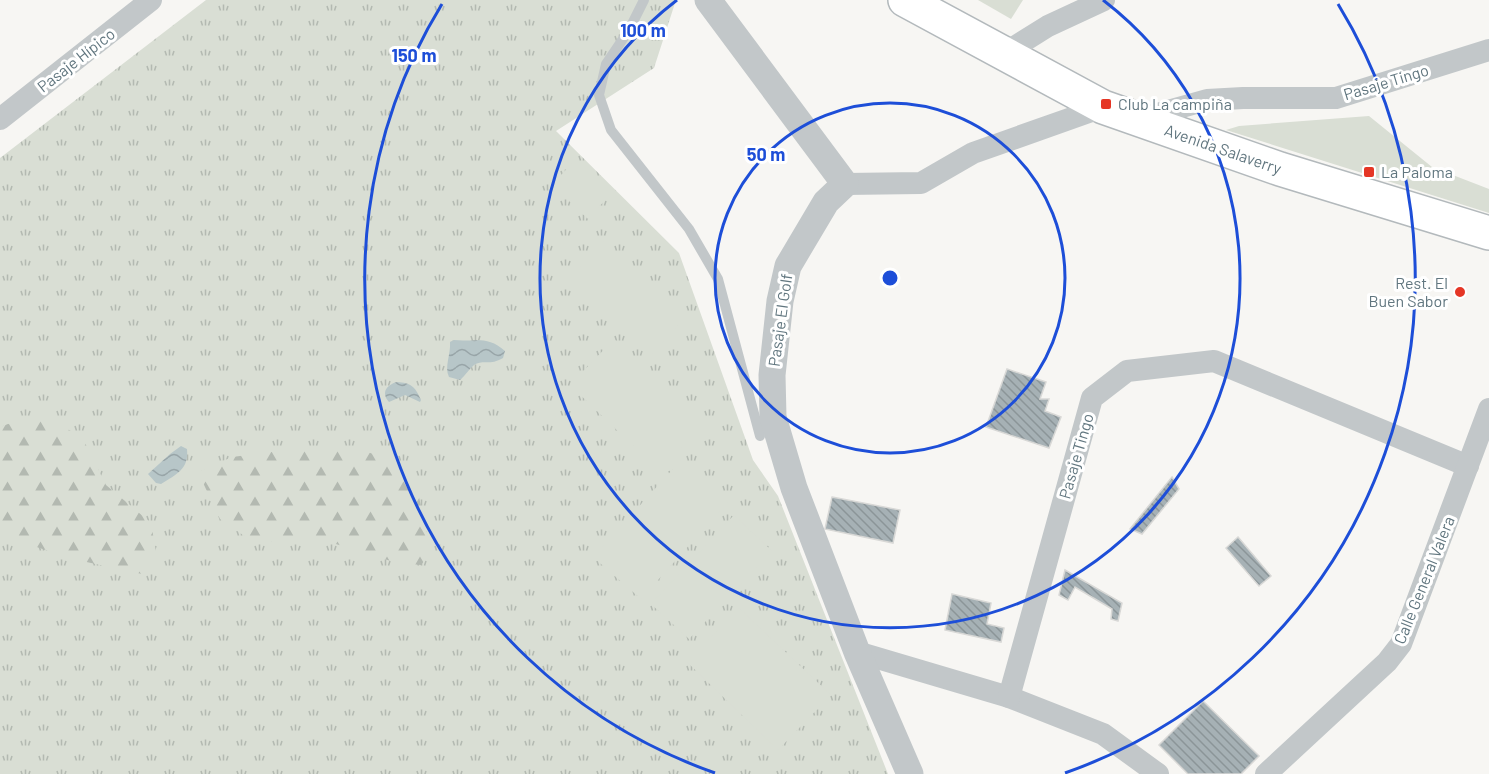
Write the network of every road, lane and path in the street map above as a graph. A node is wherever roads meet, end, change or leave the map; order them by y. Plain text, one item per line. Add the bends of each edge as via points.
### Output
1 (151, 0) edge
2 (644, 0) edge
3 (708, 0) edge
4 (905, 0) edge
5 (1104, 0) edge
6 (1489, 50) edge
7 (1005, 53) junction
8 (1103, 107) junction
9 (0, 119) edge
10 (1139, 119) junction
11 (845, 183) junction
12 (1489, 233) edge
13 (1489, 409) edge
14 (760, 436) dead end
15 (1468, 466) junction
16 (857, 652) junction
17 (1009, 696) junction
18 (910, 774) edge
19 (1158, 774) edge
20 (1266, 774) edge

1 - 9 street, Pasaje Hípico
2 - 14 lane via 606,64 599,95 611,130 689,229 718,279
3 - 11 street
4 - 7 main road, Avenida Salaverry
5 - 7 street via 1048,26
6 - 10 street, Pasaje Tingo via 1336,98 1207,100
7 - 8 main road, Avenida Salaverry
8 - 10 main road, Avenida Salaverry
8 - 11 street via 973,153 921,183
10 - 12 main road, Avenida Salaverry via 1280,169
11 - 16 street, Pasaje El Golf via 826,202 788,266 772,375 773,417 794,488
13 - 15 street, Calle General Valera
15 - 17 street, Pasaje Tingo via 1214,361 1127,371 1092,398
15 - 20 street, Calle General Valera via 1401,644 1387,662
16 - 17 street
16 - 18 street, Pasaje El Golf
17 - 19 street via 1103,734

